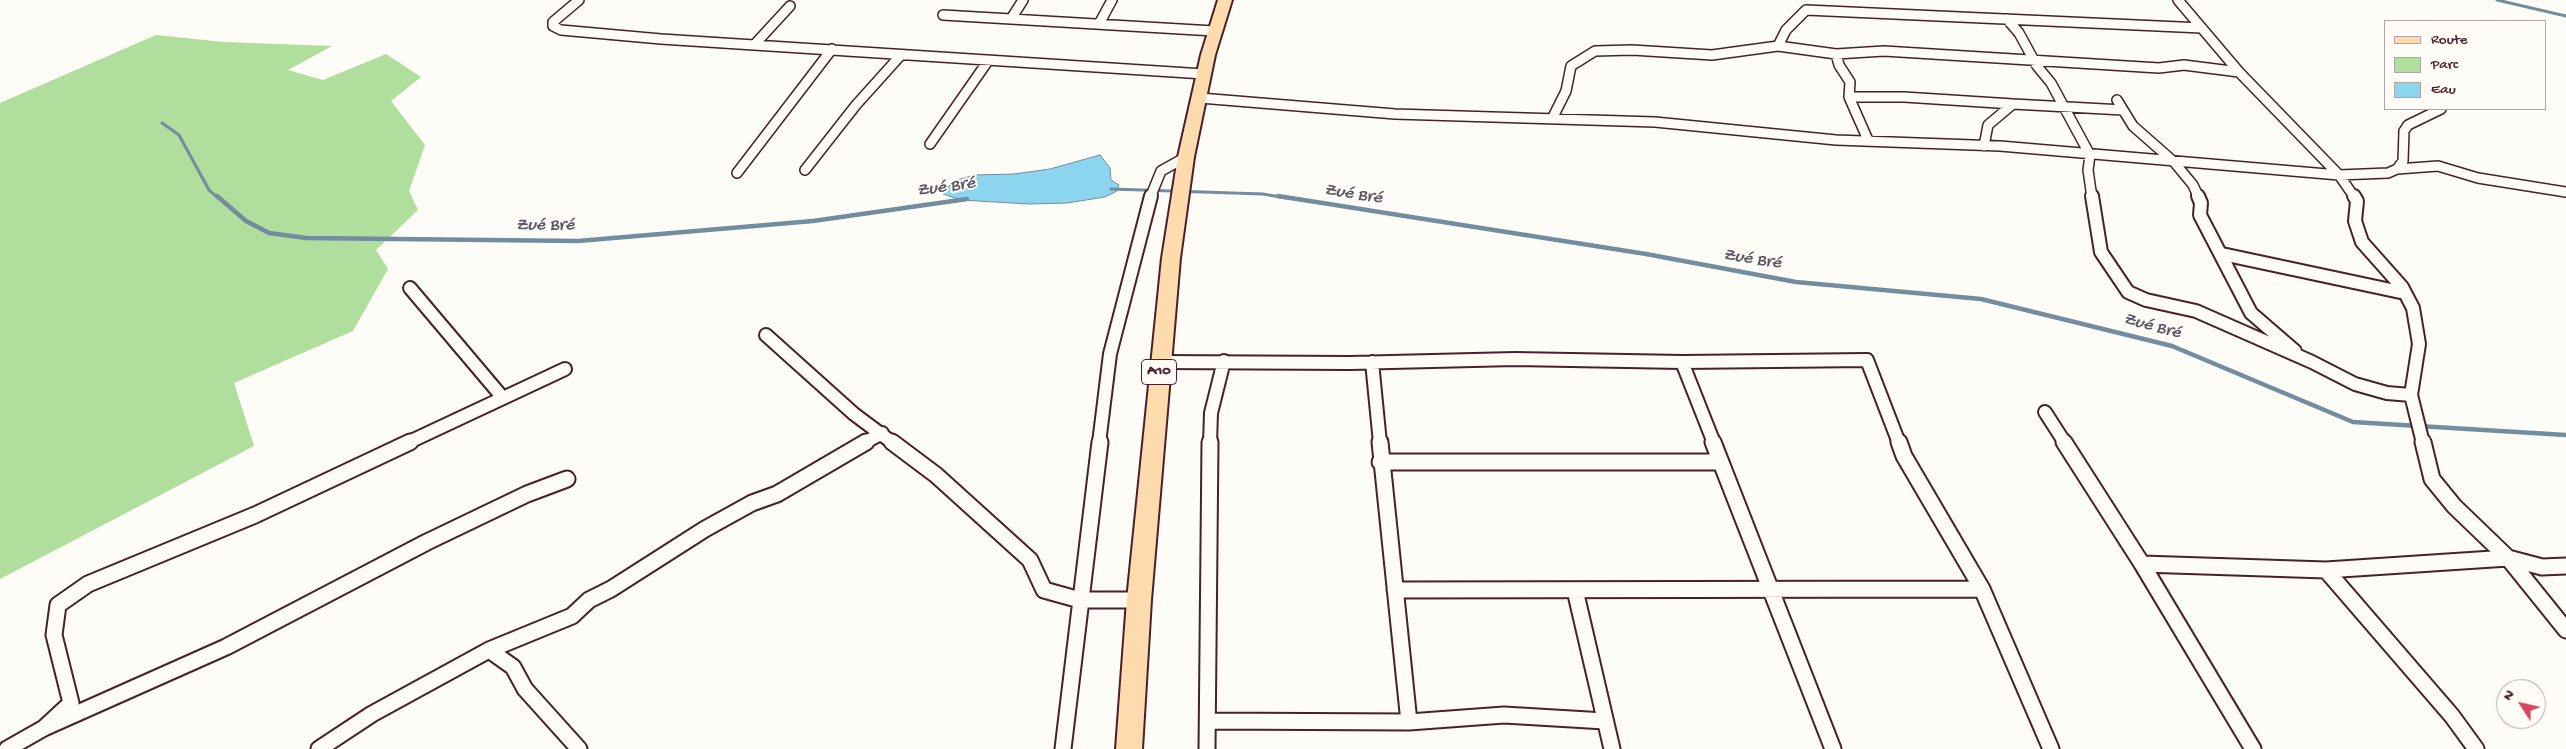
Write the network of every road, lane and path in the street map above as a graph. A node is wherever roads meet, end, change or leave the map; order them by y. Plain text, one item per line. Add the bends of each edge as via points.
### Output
1 (579, 0) edge
2 (1023, 0) edge
3 (1112, 0) edge
4 (1226, 0) edge
5 (2178, 0) edge
6 (790, 6) dead end
7 (943, 15) dead end
8 (1011, 19) junction
9 (2007, 19) junction
10 (1099, 24) junction
11 (2202, 28) junction
12 (1214, 31) junction
13 (755, 44) junction
14 (1778, 46) junction
15 (832, 49) junction
16 (1836, 54) junction
17 (901, 55) junction
18 (2034, 59) junction
19 (988, 61) junction
20 (2238, 72) junction
21 (1204, 74) junction
22 (1849, 97) junction
23 (1200, 98) junction
24 (2012, 104) junction
25 (2064, 107) junction
26 (2439, 110) edge
27 (1553, 117) junction
28 (1868, 140) junction
29 (930, 144) dead end
30 (1984, 146) junction
31 (2090, 155) junction
32 (1186, 157) junction
33 (2174, 162) junction
34 (2397, 169) junction
35 (805, 170) dead end
36 (737, 173) dead end
37 (2339, 175) junction
38 (2566, 192) edge
39 (2222, 254) junction
40 (410, 288) dead end
41 (2405, 294) junction
42 (766, 335) dead end
43 (1224, 361) junction
44 (1160, 362) junction
45 (1372, 362) junction
46 (1682, 362) junction
47 (2312, 362) junction
48 (566, 368) dead end
49 (2411, 395) junction
50 (503, 398) junction
51 (2045, 412) dead end
52 (882, 433) junction
53 (1380, 462) junction
54 (1721, 462) junction
55 (567, 479) dead end
56 (2508, 558) junction
57 (2142, 564) junction
58 (2566, 566) edge
59 (2326, 570) junction
60 (1982, 589) junction
61 (1394, 590) junction
62 (1575, 590) junction
63 (1771, 590) junction
64 (1080, 600) junction
65 (1139, 600) junction
66 (2566, 630) edge
67 (489, 650) junction
68 (1209, 721) junction
69 (1409, 722) junction
70 (1605, 722) junction
71 (44, 728) junction
72 (7, 749) edge
73 (319, 749) edge
74 (579, 749) edge
75 (1063, 749) edge
76 (1130, 749) edge
77 (1207, 749) edge
78 (1612, 749) edge
79 (1833, 749) edge
80 (2051, 749) edge
81 (2253, 749) edge
82 (2476, 749) edge

1 - 13 street via 553,22 553,26 562,30 661,39
2 - 8 street
3 - 10 street
4 - 12 main road, A10
5 - 11 street
6 - 13 street
7 - 8 street
8 - 10 street
9 - 11 street
9 - 14 street via 1806,10 1786,30
9 - 18 street
10 - 12 street
11 - 20 street
12 - 21 main road, A10
13 - 15 street
14 - 16 street
14 - 27 street via 1712,55 1595,51 1571,66 1566,90
15 - 17 street
15 - 36 street
16 - 18 street via 1884,51
16 - 22 street via 1850,82
17 - 19 street
17 - 35 street via 856,105
18 - 20 street via 2159,68 2184,65
18 - 25 street
19 - 21 street
19 - 29 street
20 - 37 street
21 - 23 main road, A10
22 - 24 street
22 - 28 street
23 - 27 street via 1394,114
23 - 32 main road, A10
24 - 25 street
24 - 30 street via 1988,125
25 - 31 street
25 - 33 street via 2120,105 2134,126
26 - 34 street via 2408,125 2404,131 2403,161
27 - 28 street
28 - 30 street
30 - 31 street
31 - 33 street
31 - 47 street via 2088,170 2101,252 2128,292 2146,300 2196,311
32 - 44 main road, A10
32 - 64 street via 1161,171 1152,191 1110,354
33 - 37 street
33 - 39 street via 2193,185 2201,203 2200,215
34 - 37 street via 2388,173
34 - 38 street via 2438,166 2478,178
37 - 41 street via 2357,201 2355,222 2362,242
39 - 41 street
39 - 47 street via 2251,313
40 - 50 street
41 - 49 street via 2413,308 2420,344
42 - 52 street via 854,414
43 - 44 street
43 - 45 street
43 - 68 street via 1212,413 1208,545
44 - 65 main road, A10
45 - 46 street via 1515,359
45 - 53 street
46 - 54 street
46 - 60 street via 1867,360 1904,456
47 - 49 street via 2355,384 2387,393
48 - 50 street
49 - 56 street via 2432,479 2454,506
50 - 71 street via 255,515 88,584 58,605 54,635 71,703
51 - 57 street
52 - 64 street via 936,475 1030,560 1044,590
52 - 67 street via 777,494 752,503 705,530 589,600 572,616
53 - 54 street
53 - 61 street
54 - 63 street
55 - 71 street via 527,494 427,542 226,646
56 - 58 street via 2542,566
56 - 59 street
56 - 66 street
57 - 59 street
57 - 81 street
59 - 82 street via 2452,716
60 - 63 street
60 - 80 street
61 - 62 street
61 - 69 street
62 - 63 street
62 - 70 street
63 - 79 street
64 - 65 street
64 - 75 street
65 - 76 main road, A10
67 - 73 street via 372,714
67 - 74 street via 513,667 526,689
68 - 69 street
68 - 77 street
69 - 70 street via 1504,715
70 - 78 street
71 - 72 street

